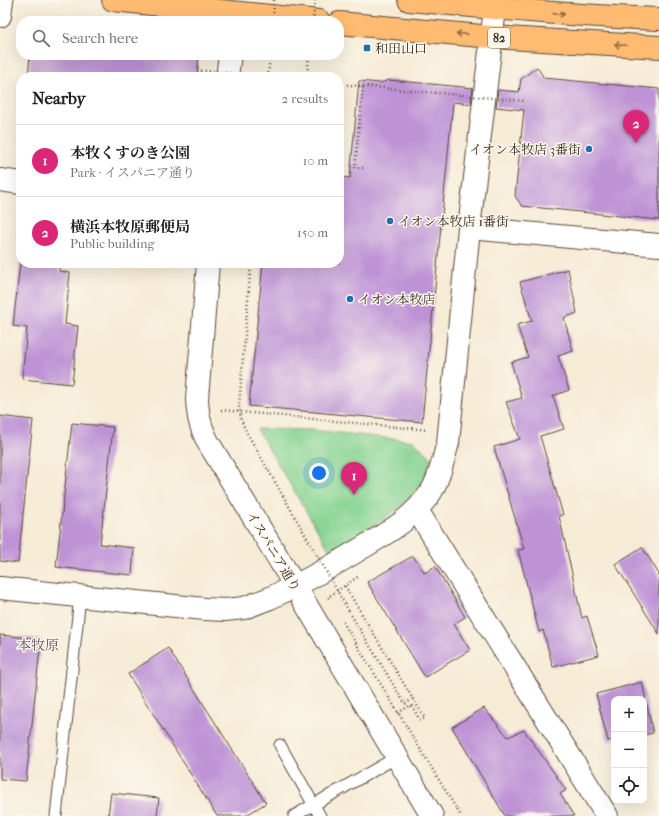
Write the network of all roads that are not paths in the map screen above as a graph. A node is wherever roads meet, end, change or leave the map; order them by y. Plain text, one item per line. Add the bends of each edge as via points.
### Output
1 (2, 0) edge
2 (113, 0) edge
3 (409, 0) edge
4 (495, 4) edge
5 (235, 11) edge
6 (0, 16) edge
7 (277, 16) edge
8 (659, 19) edge
9 (344, 23) edge
10 (492, 37) junction
11 (659, 47) edge
12 (229, 60) edge
13 (228, 72) edge
14 (0, 180) edge
15 (16, 182) edge
16 (469, 228) junction
17 (659, 245) edge
18 (208, 268) edge
19 (417, 510) junction
20 (295, 586) junction
21 (0, 588) edge
22 (80, 597) junction
23 (280, 745) dead end
24 (397, 757) junction
25 (313, 805) junction
26 (56, 816) edge
27 (294, 816) edge
28 (320, 816) edge
29 (432, 816) edge
30 (607, 816) edge

1 - 6 street
2 - 5 main road
3 - 4 main road, 82
4 -> 8 main road, 82 via 606,17
4 - 10 street
5 - 7 main road
10 -> 9 main road, 82
11 -> 10 main road, 82
10 - 16 street
12 - 13 street
14 - 15 street
16 - 17 street
16 - 19 street via 448,443 441,469 431,491
18 - 20 street, イスパニア通り via 197,399 198,416 208,442
19 - 20 street via 398,526
19 - 30 street
20 - 22 street via 244,608 225,610
20 - 24 street, イスパニア通り
21 - 22 street
22 - 26 lane
23 - 25 lane
24 - 25 lane
24 - 29 street, イスパニア通り
25 - 27 lane
25 - 28 lane

